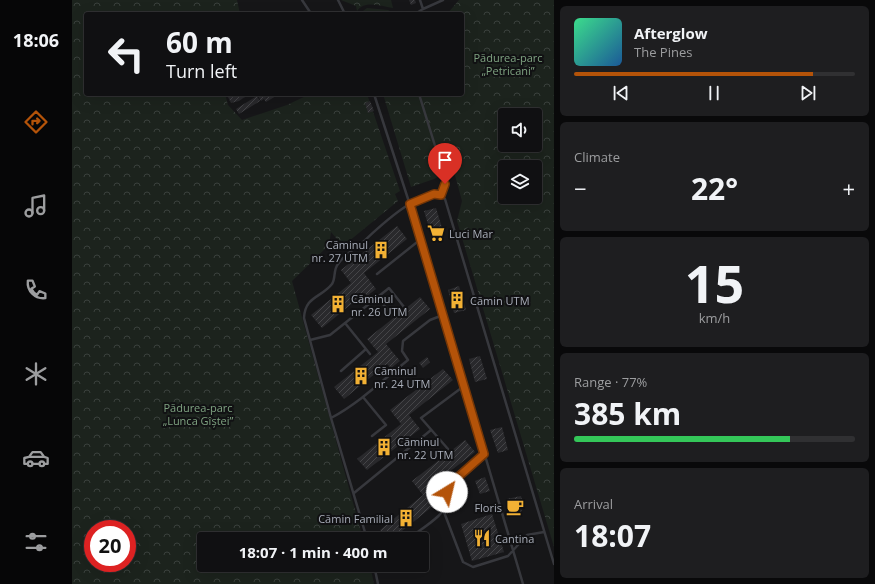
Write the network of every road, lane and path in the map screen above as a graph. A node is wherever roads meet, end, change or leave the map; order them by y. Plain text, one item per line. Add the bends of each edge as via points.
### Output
1 (302, 0) edge
2 (338, 0) edge
3 (420, 0) edge
4 (443, 0) edge
5 (438, 1) edge
6 (423, 9) junction
7 (310, 12) edge
8 (344, 12) edge
9 (419, 12) edge
10 (375, 96) edge
11 (420, 96) edge
12 (441, 195) junction
13 (410, 204) junction
14 (421, 240) junction
15 (377, 274) dead end
16 (377, 297) junction
17 (404, 307) dead end
18 (392, 315) dead end
19 (443, 315) junction
20 (345, 323) junction
21 (310, 340) junction
22 (366, 349) junction
23 (370, 354) dead end
24 (342, 371) dead end
25 (464, 386) junction
26 (363, 397) junction
27 (331, 418) junction
28 (432, 430) junction
29 (372, 436) dead end
30 (448, 449) dead end
31 (484, 454) junction
32 (354, 493) junction
33 (444, 512) junction
34 (365, 532) edge
35 (417, 532) edge
36 (544, 532) junction
37 (513, 552) junction
38 (554, 564) edge
39 (375, 572) edge
40 (378, 584) edge
41 (524, 584) edge

1 - 7 lane
2 - 8 lane
3 - 6 lane
4 - 5 lane
5 - 6 lane
6 - 9 lane
10 - 13 lane
11 - 12 lane via 445,178
12 - 13 lane via 434,194
12 - 36 lane via 445,199
13 - 14 lane
13 - 21 lane via 338,264 334,281 306,306 304,318
14 - 15 lane
14 - 19 lane
16 - 17 lane via 389,288
16 - 18 lane
16 - 20 lane
19 - 25 lane
19 - 26 lane via 430,320 403,341 401,348 408,360
20 - 21 lane via 326,337
20 - 22 lane
21 - 27 lane
22 - 23 lane
22 - 24 lane
25 - 28 lane via 421,418
25 - 31 lane
26 - 27 lane
26 - 29 lane via 386,425
27 - 32 lane
28 - 30 lane
28 - 32 lane
31 - 33 lane via 448,486 449,499
31 - 37 lane
32 - 34 lane
33 - 35 lane
33 - 37 lane via 463,562 467,565 472,567 505,558
36 - 37 lane via 527,535
36 - 38 lane
37 - 41 lane
39 - 40 lane

